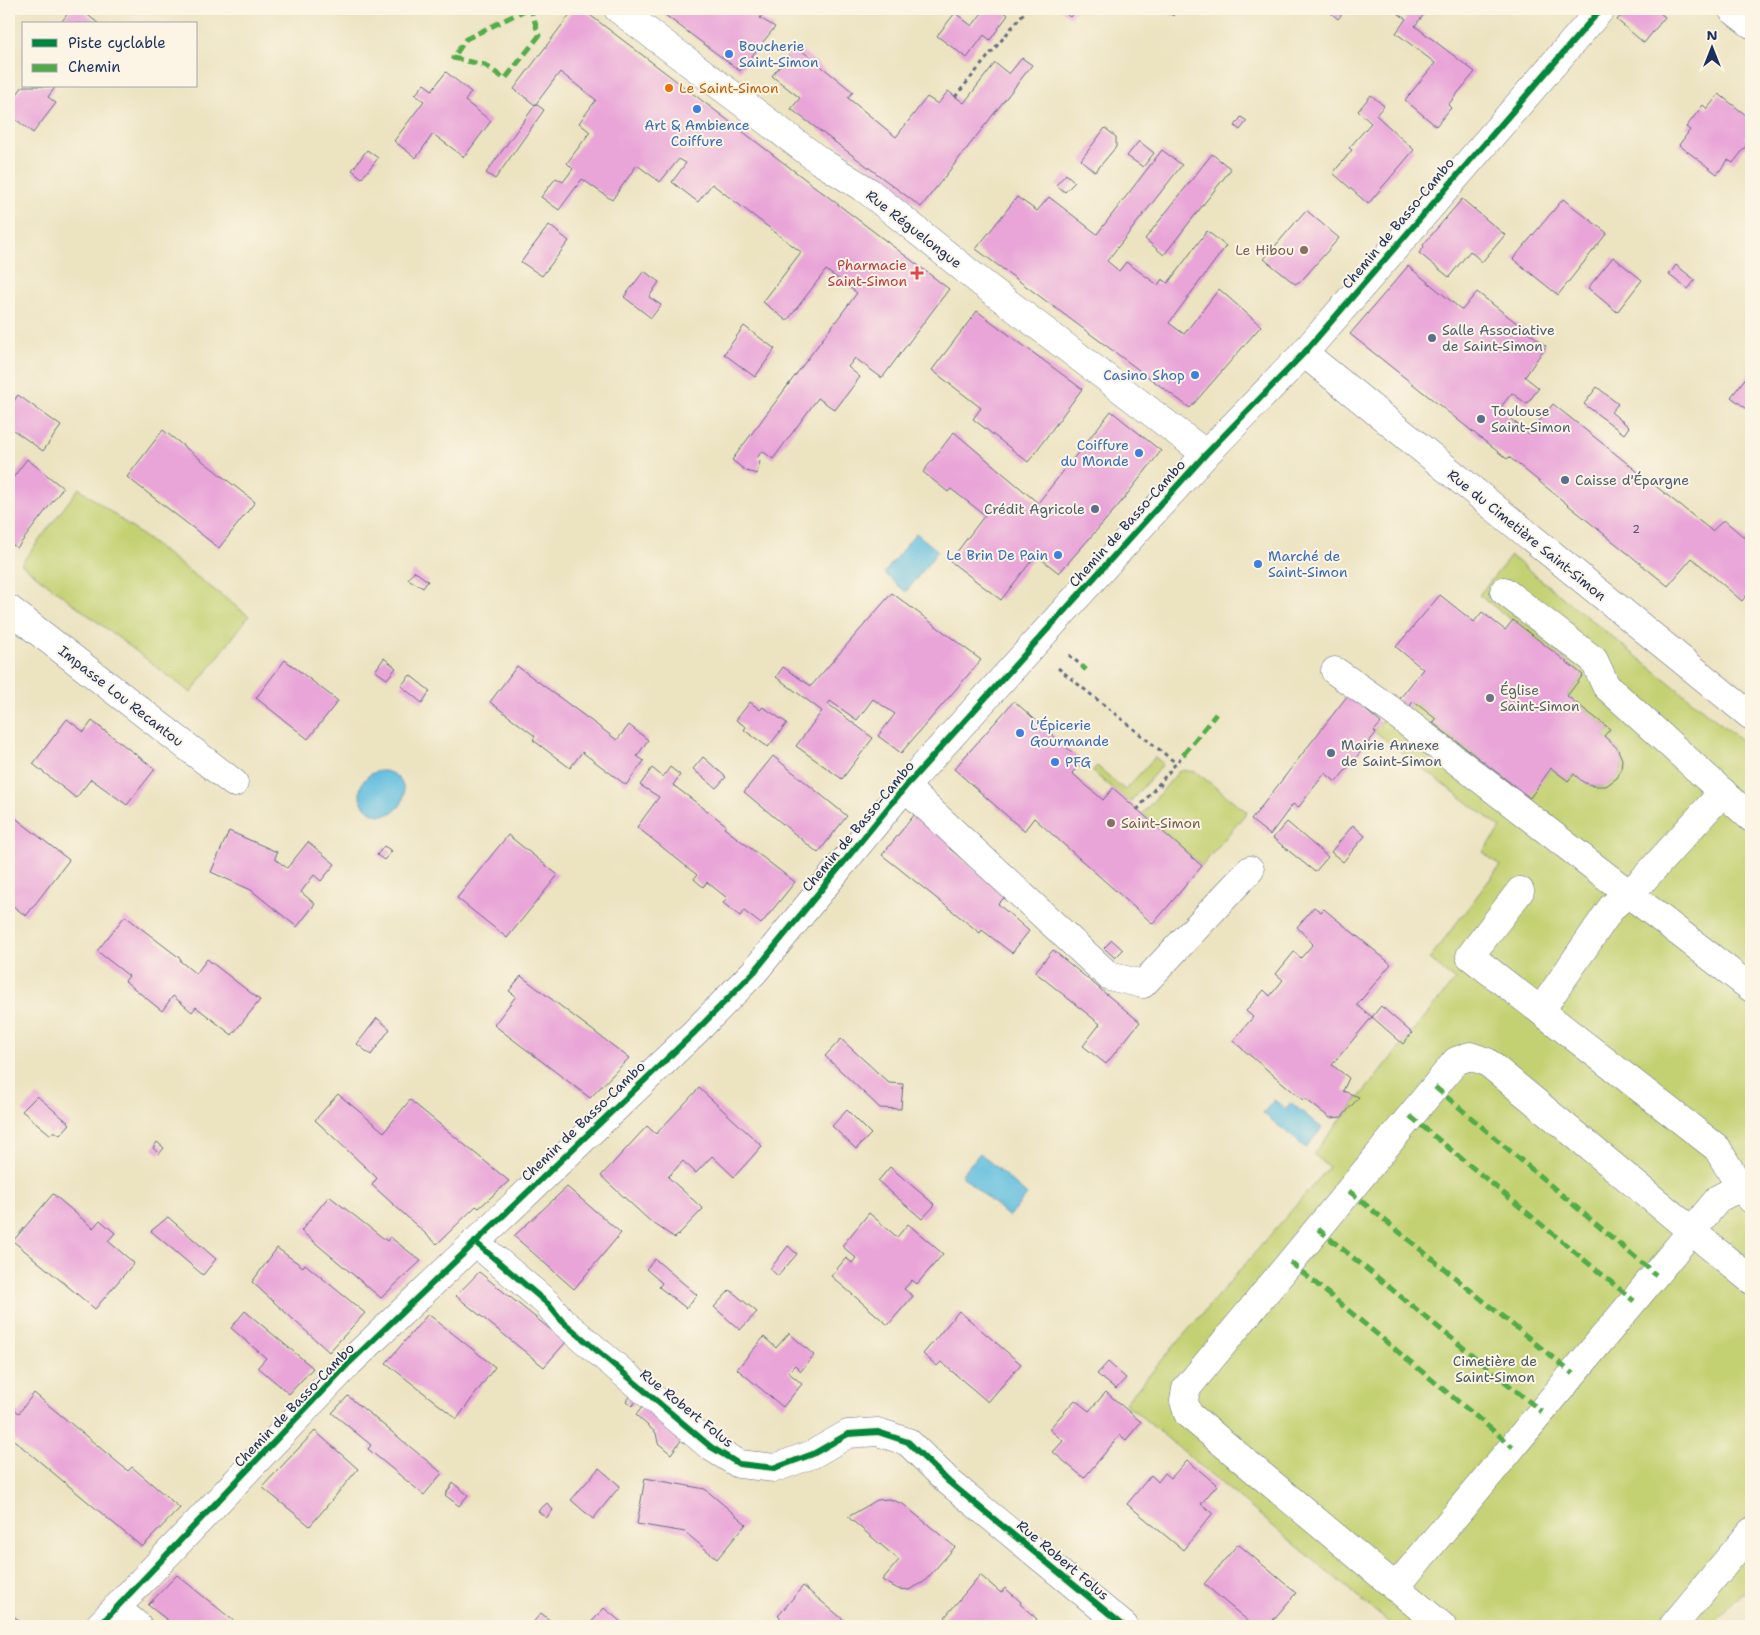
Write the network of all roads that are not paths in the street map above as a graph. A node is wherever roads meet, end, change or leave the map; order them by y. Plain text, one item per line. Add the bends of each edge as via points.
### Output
1 (1600, 9) edge
2 (1732, 9) edge
3 (631, 12) edge
4 (1751, 24) edge
5 (1304, 353) junction
6 (1206, 454) junction
7 (1504, 591) dead end
8 (9, 609) edge
9 (1335, 671) dead end
10 (1751, 716) edge
11 (234, 782) dead end
12 (905, 787) junction
13 (1723, 792) junction
14 (1751, 818) edge
15 (1250, 870) dead end
16 (1520, 891) dead end
17 (1627, 892) junction
18 (1751, 988) edge
19 (1541, 1010) junction
20 (1747, 1189) edge
21 (1693, 1231) junction
22 (475, 1242) junction
23 (1751, 1280) edge
24 (1751, 1532) edge
25 (1395, 1588) junction
26 (108, 1617) edge
27 (138, 1626) edge
28 (1124, 1626) edge
29 (1442, 1626) edge
30 (1673, 1626) edge

1 - 5 street, Chemin de Basso-Cambo
2 - 4 street
3 - 6 street, Rue Réguelongue via 820,161 868,191 982,283
5 - 6 street, Chemin de Basso-Cambo
5 - 10 street, Rue du Cimetière Saint-Simon
6 - 12 street, Chemin de Basso-Cambo
7 - 13 street via 1594,660 1606,686
8 - 11 street, Impasse Lou Recantou
9 - 17 street via 1391,710
12 - 15 street via 1109,976 1143,984
12 - 22 street, Chemin de Basso-Cambo via 754,972
13 - 14 street
13 - 17 street via 1642,881
16 - 19 street via 1470,956
17 - 18 street
17 - 19 street via 1612,907
19 - 20 street via 1717,1148
20 - 21 street via 1718,1198
21 - 23 street
21 - 25 street
21 - 25 street via 1487,1062 1470,1056 1456,1061 1186,1389 1184,1401 1188,1414
22 - 26 street, Chemin de Basso-Cambo via 349,1363
22 - 28 street, Rue Robert Folus via 681,1422 739,1464 774,1468 813,1454 848,1434 878,1432 908,1442 949,1482
24 - 30 street
25 - 29 street
26 - 27 street

